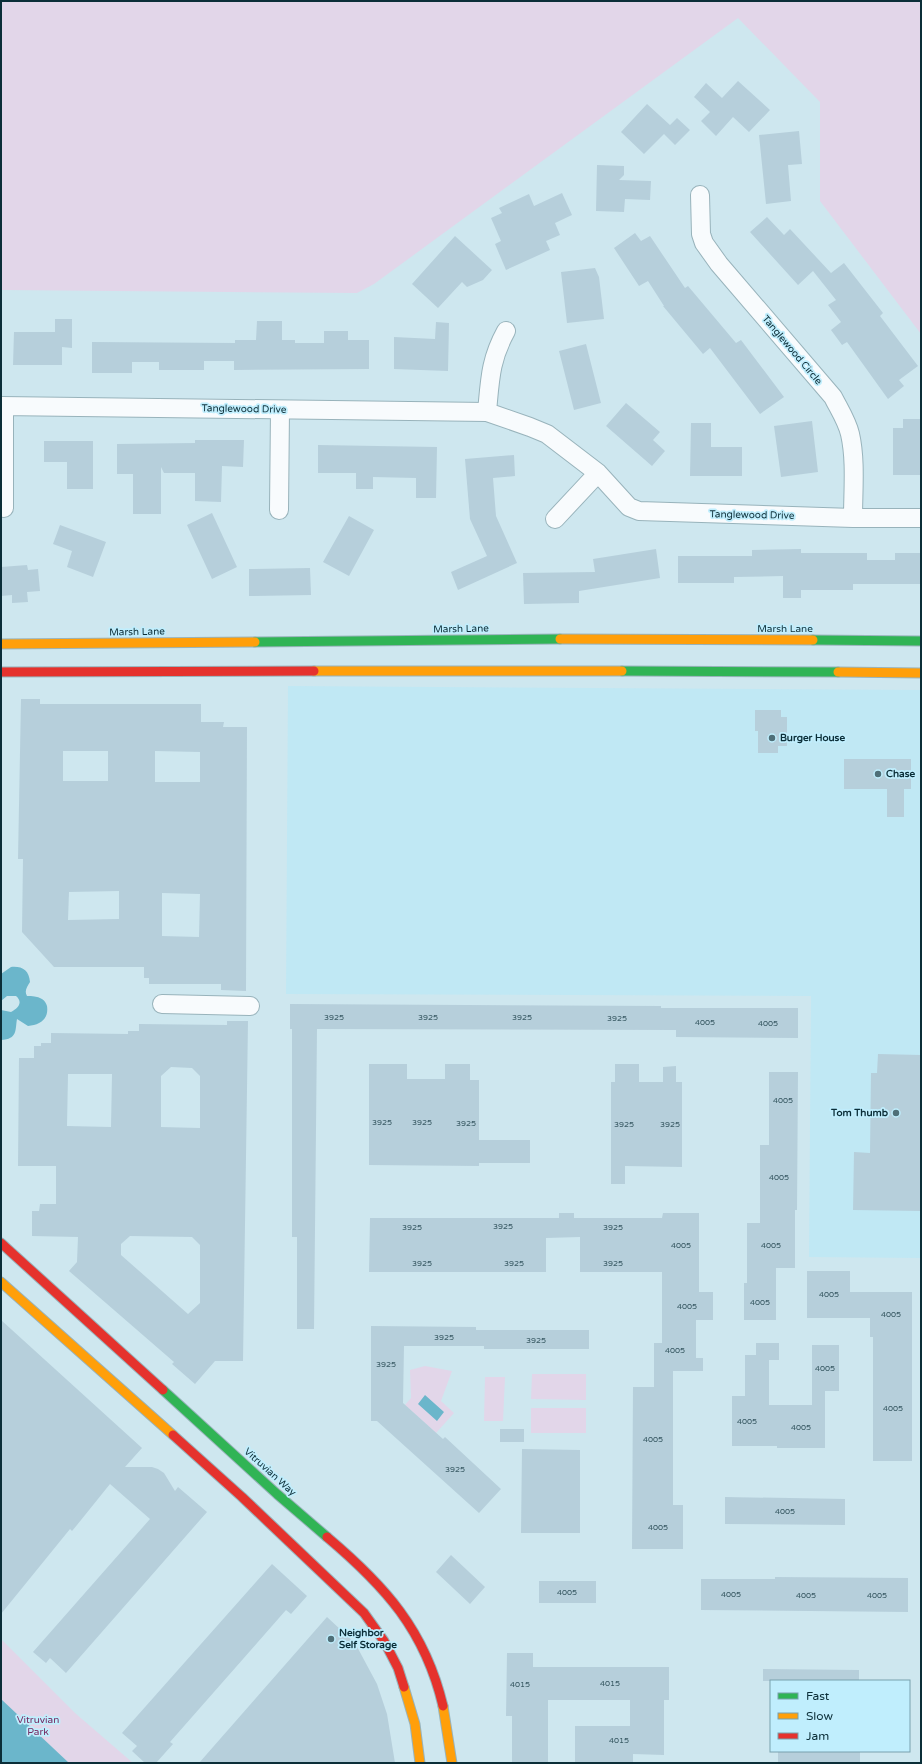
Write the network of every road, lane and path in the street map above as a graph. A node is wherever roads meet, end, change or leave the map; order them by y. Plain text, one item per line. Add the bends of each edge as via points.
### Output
1 (700, 195) dead end
2 (506, 331) dead end
3 (3, 406) edge
4 (280, 410) junction
5 (487, 412) junction
6 (598, 473) junction
7 (4, 508) dead end
8 (279, 510) dead end
9 (853, 518) junction
10 (921, 518) edge
11 (555, 520) dead end
12 (921, 641) edge
13 (1, 644) edge
14 (1, 672) edge
15 (921, 673) edge
16 (162, 1004) dead end
17 (250, 1006) dead end
18 (1, 1243) edge
19 (1, 1282) edge
20 (420, 1763) edge
21 (452, 1763) edge

1 - 9 street, Tanglewood Circle via 700,228 704,243 833,397 842,414 850,434 853,461
2 - 5 street via 497,348 490,372
3 - 4 street, Tanglewood Drive
3 - 7 street
4 - 5 street, Tanglewood Drive
4 - 8 street
5 - 6 street, Tanglewood Drive via 547,434
6 - 9 street, Tanglewood Drive via 629,507 639,511
6 - 11 street
9 - 10 street, Tanglewood Drive
12 - 13 main road, Marsh Lane via 277,646
14 - 15 main road via 512,666
16 - 17 street
18 - 21 main road, Vitruvian Way via 279,1496 360,1566 393,1600 415,1632 433,1669 446,1715
19 - 20 main road via 242,1497 364,1613 384,1641 398,1668 415,1724

